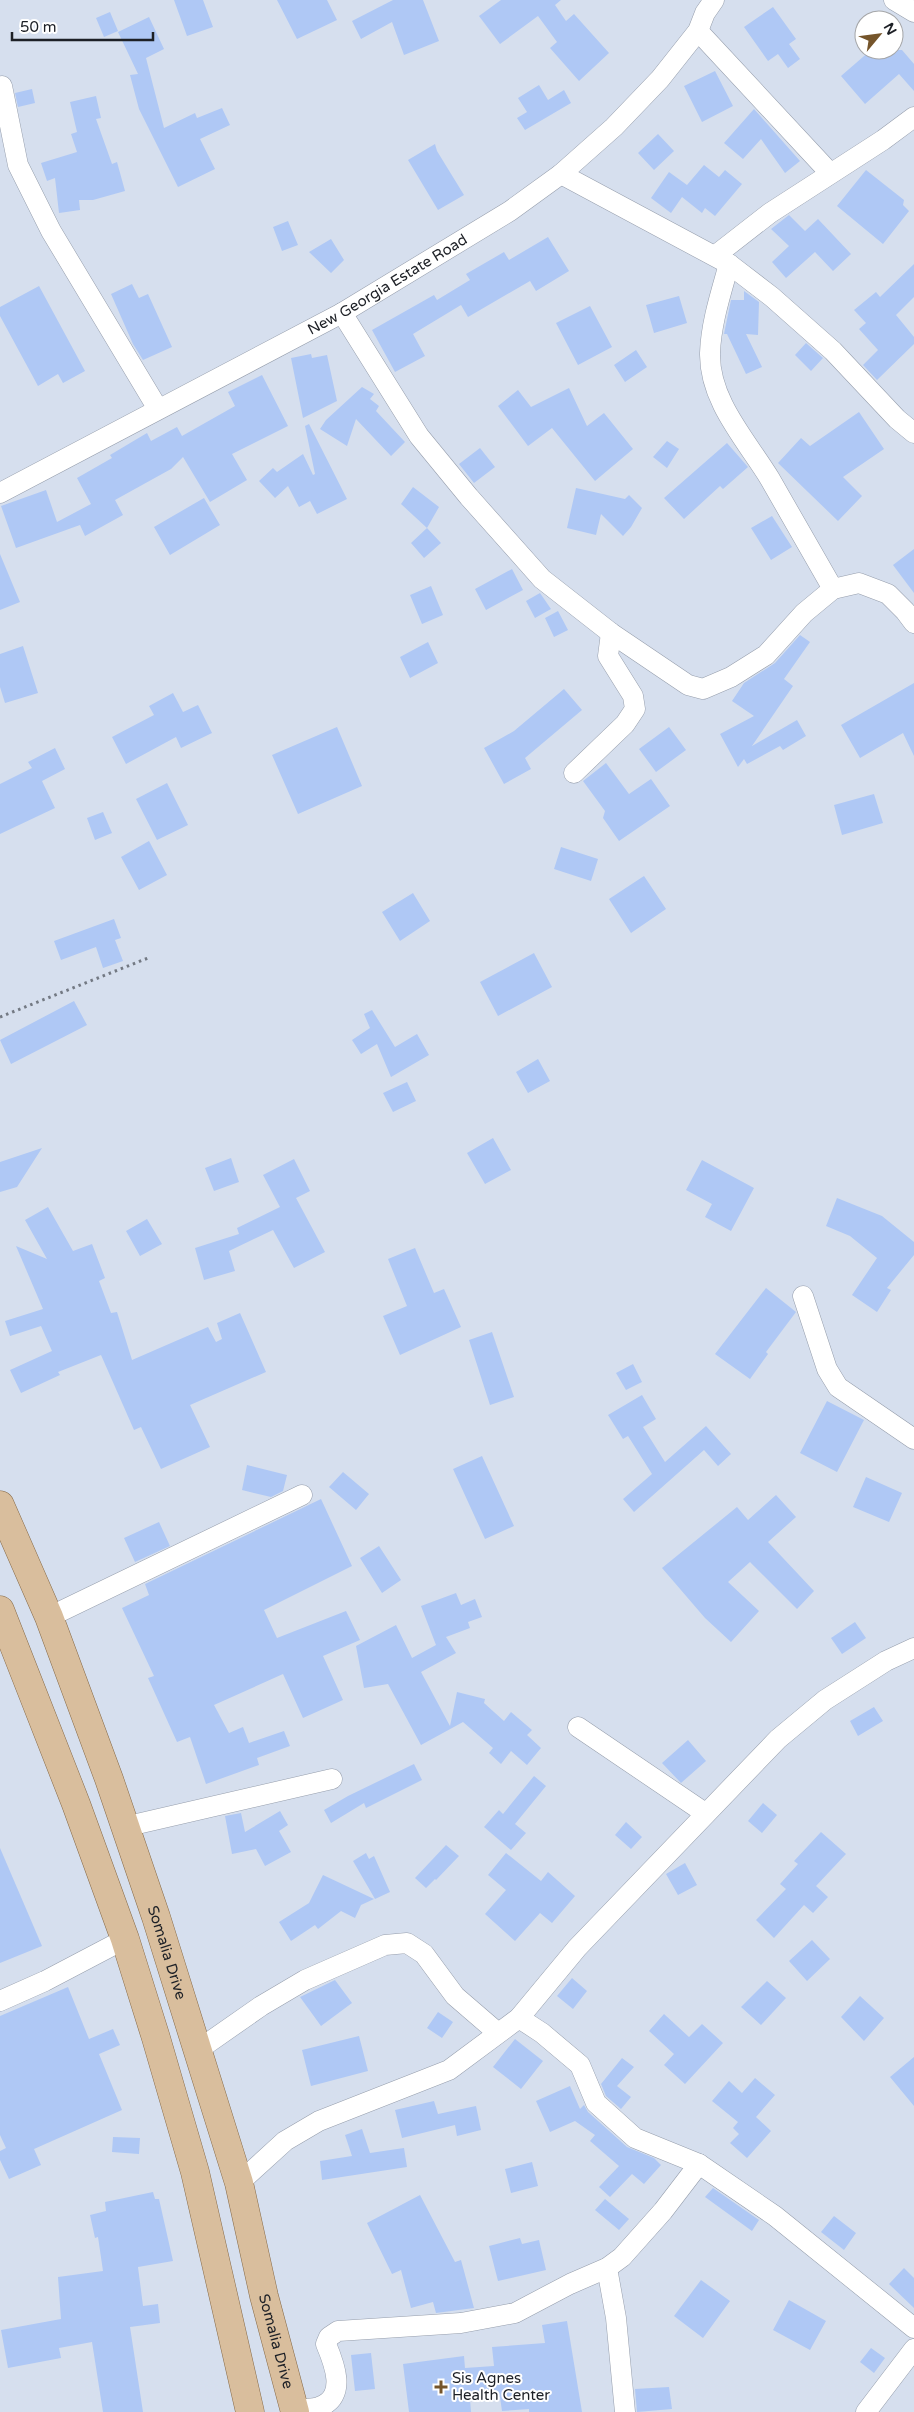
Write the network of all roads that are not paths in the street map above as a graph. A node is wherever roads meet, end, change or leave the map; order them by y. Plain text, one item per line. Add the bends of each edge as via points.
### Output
1 (894, 0) edge
2 (702, 11) edge
3 (914, 12) edge
4 (2, 86) dead end
5 (914, 117) edge
6 (561, 174) junction
7 (830, 174) junction
8 (722, 259) junction
9 (342, 313) junction
10 (158, 409) junction
11 (914, 433) edge
12 (0, 493) edge
13 (833, 589) junction
14 (914, 623) edge
15 (611, 633) junction
16 (574, 773) dead end
17 (802, 1296) dead end
18 (914, 1438) edge
19 (302, 1495) dead end
20 (0, 1505) edge
21 (49, 1617) junction
22 (2, 1622) edge
23 (914, 1648) edge
24 (578, 1727) dead end
25 (332, 1779) dead end
26 (705, 1813) junction
27 (124, 1827) junction
28 (124, 1939) junction
29 (0, 2001) edge
30 (519, 2018) junction
31 (498, 2033) junction
32 (198, 2050) junction
33 (699, 2164) junction
34 (239, 2183) junction
35 (607, 2268) junction
36 (914, 2328) edge
37 (914, 2349) edge
38 (295, 2411) edge
39 (250, 2412) edge
40 (625, 2412) edge
41 (866, 2412) edge

1 - 3 street
2 - 6 street, New Georgia Estate Road via 660,79 614,127
2 - 7 street
4 - 10 street via 18,165 51,231
5 - 7 street
6 - 8 street
6 - 9 street, New Georgia Estate Road via 510,211
7 - 8 street via 770,213
8 - 11 street via 772,297 833,351
8 - 13 street via 710,354 715,386 743,442 768,477
9 - 10 street, New Georgia Estate Road
9 - 15 street via 419,436 468,496 542,579
10 - 12 street, New Georgia Estate Road
13 - 14 street via 858,583 888,594
13 - 15 street via 804,613 766,654 731,677 703,689 680,680
15 - 16 street via 608,656 633,696 635,709 625,724
17 - 18 street via 827,1369 838,1387
19 - 21 street
20 - 21 main road, Somalia Drive
21 - 27 main road, Somalia Drive
22 - 28 main road via 76,1804
23 - 26 street via 886,1661 825,1700 778,1739
24 - 26 street
25 - 27 street
26 - 30 street via 577,1948
27 - 32 main road, Somalia Drive
28 - 29 street
28 - 39 main road via 195,2172
30 - 31 street
30 - 33 street via 580,2065 596,2102 635,2138
31 - 32 street via 455,1996 424,1954 407,1944 385,1945 305,1980
31 - 34 street via 449,2070 319,2121 285,2141
32 - 34 main road, Somalia Drive
33 - 35 street via 651,2224
33 - 36 street via 775,2216
34 - 38 main road, Somalia Drive via 264,2296
35 - 38 street via 515,2312 461,2323 338,2332 329,2337 326,2344 337,2370 331,2399 319,2407
35 - 40 street via 616,2318
37 - 41 street

